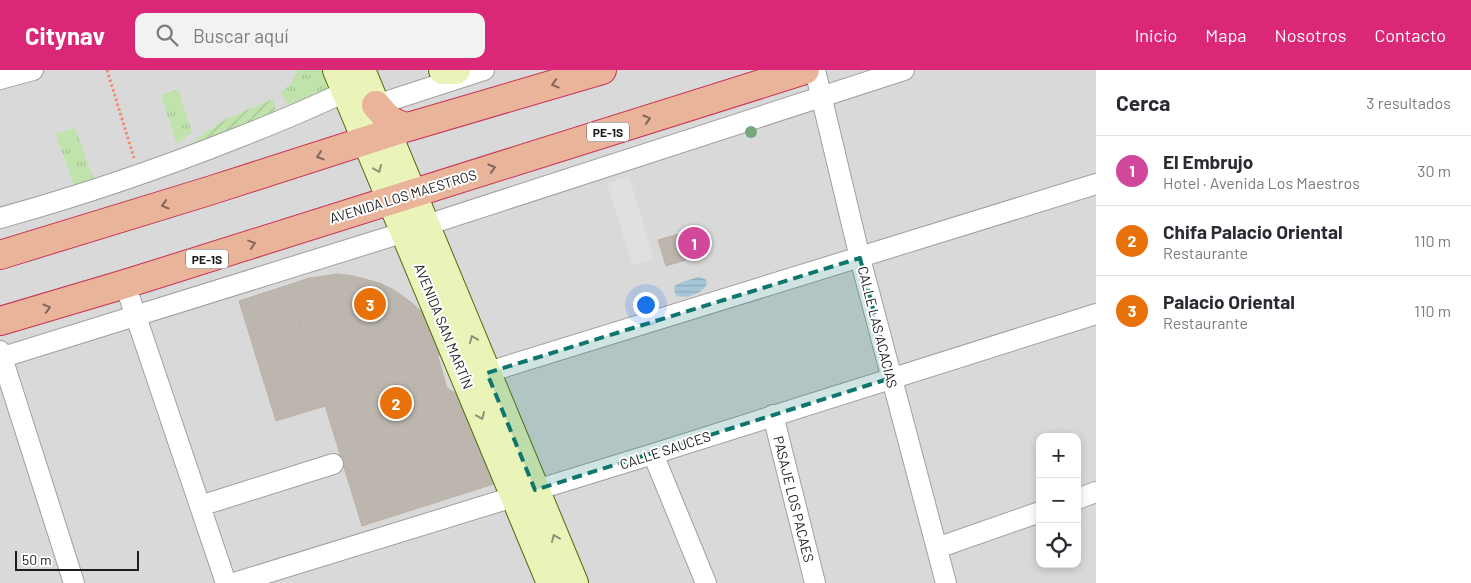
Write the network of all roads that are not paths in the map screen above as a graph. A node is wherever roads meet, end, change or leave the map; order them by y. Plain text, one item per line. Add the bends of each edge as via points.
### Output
1 (33, 70) edge
2 (443, 70) edge
3 (456, 70) edge
4 (484, 70) edge
5 (602, 70) edge
6 (804, 70) edge
7 (815, 70) edge
8 (904, 70) edge
9 (0, 79) edge
10 (821, 97) junction
11 (365, 109) edge
12 (1096, 184) edge
13 (402, 196) junction
14 (0, 218) edge
15 (416, 229) junction
16 (0, 255) edge
17 (860, 258) junction
18 (125, 284) junction
19 (1096, 314) edge
20 (136, 316) junction
21 (0, 321) edge
22 (1, 356) edge
23 (476, 376) junction
24 (891, 378) junction
25 (773, 415) junction
26 (653, 454) junction
27 (333, 464) dead end
28 (1096, 492) edge
29 (525, 493) junction
30 (1081, 498) edge
31 (200, 506) junction
32 (1036, 513) edge
33 (937, 548) junction
34 (237, 582) edge
35 (74, 583) edge
36 (551, 583) edge
37 (574, 583) edge
38 (706, 583) edge
39 (815, 583) edge
40 (946, 583) edge

1 - 9 street
2 - 3 main road
4 - 11 street
5 -> 11 highway
13 -> 6 highway, AVENIDA LOS MAESTROS / PE-1S
7 - 10 street, CALLE LAS ACACIAS
8 - 10 street
10 - 15 street
10 - 17 street, CALLE LAS ACACIAS
11 - 13 main road, AVENIDA SAN MARTÍN
11 - 14 street via 276,122 139,175
11 -> 16 highway
12 - 17 street
13 - 15 main road, AVENIDA SAN MARTÍN
18 -> 13 highway, AVENIDA LOS MAESTROS / PE-1S
15 - 20 street
15 - 23 main road, AVENIDA SAN MARTÍN
17 - 23 street
17 - 24 street, CALLE LAS ACACIAS
18 - 20 street
21 -> 18 highway, AVENIDA LOS MAESTROS / PE-1S
19 - 24 street, CALLE SAUCES
20 - 22 street
20 - 31 street
22 - 35 street
23 - 29 main road, AVENIDA SAN MARTÍN
24 - 25 street, CALLE SAUCES
24 - 33 street, CALLE LAS ACACIAS
25 - 26 street, CALLE SAUCES
25 - 39 street, PASAJE LOS PACAES
26 - 29 street, CALLE SAUCES
26 - 38 street
27 - 31 street
28 - 30 street
29 - 34 street, CALLE SAUCES
29 - 36 main road, AVENIDA SAN MARTÍN
37 -> 29 main road, AVENIDA SAN MARTÍN
31 - 34 street
32 - 33 street
33 - 40 street, CALLE LAS ACACIAS

